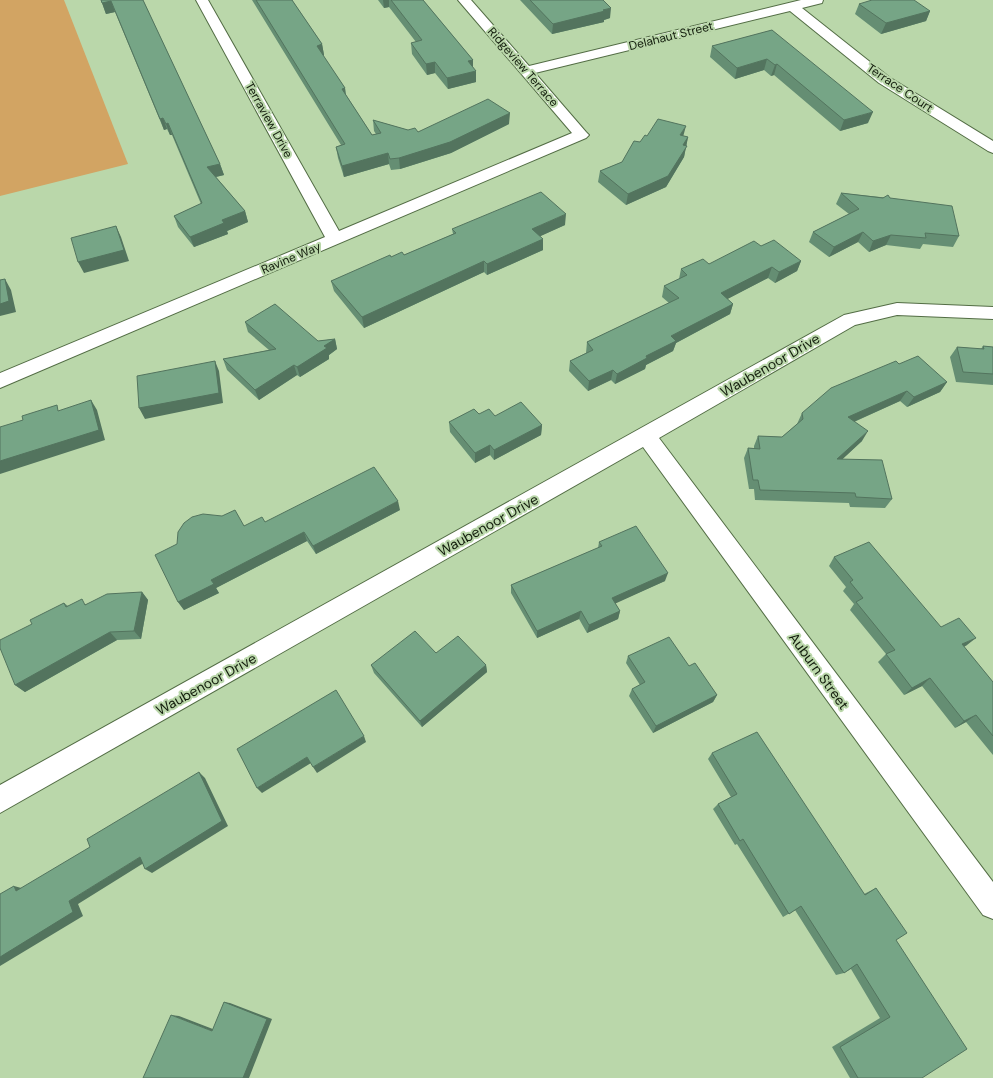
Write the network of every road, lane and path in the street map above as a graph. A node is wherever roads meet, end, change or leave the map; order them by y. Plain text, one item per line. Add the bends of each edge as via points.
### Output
1 (202, 0) edge
2 (464, 0) edge
3 (817, 0) edge
4 (792, 6) junction
5 (526, 71) junction
6 (581, 135) joint
7 (993, 148) edge
8 (335, 239) junction
9 (993, 313) edge
10 (0, 381) edge
11 (646, 436) junction
12 (0, 800) edge
13 (993, 905) edge

1 - 8 street, Terraview Drive
2 - 5 street, Ridgeview Terrace
3 - 4 street, Delahaut Street
4 - 5 street, Delahaut Street
4 - 7 street, Terrace Court via 884,80
5 - 6 street, Ridgeview Terrace
6 - 8 street, Ravine Way
8 - 10 street, Ravine Way
9 - 11 street, Waubenoor Drive via 897,310 850,320
11 - 12 street, Waubenoor Drive
11 - 13 street, Auburn Street

